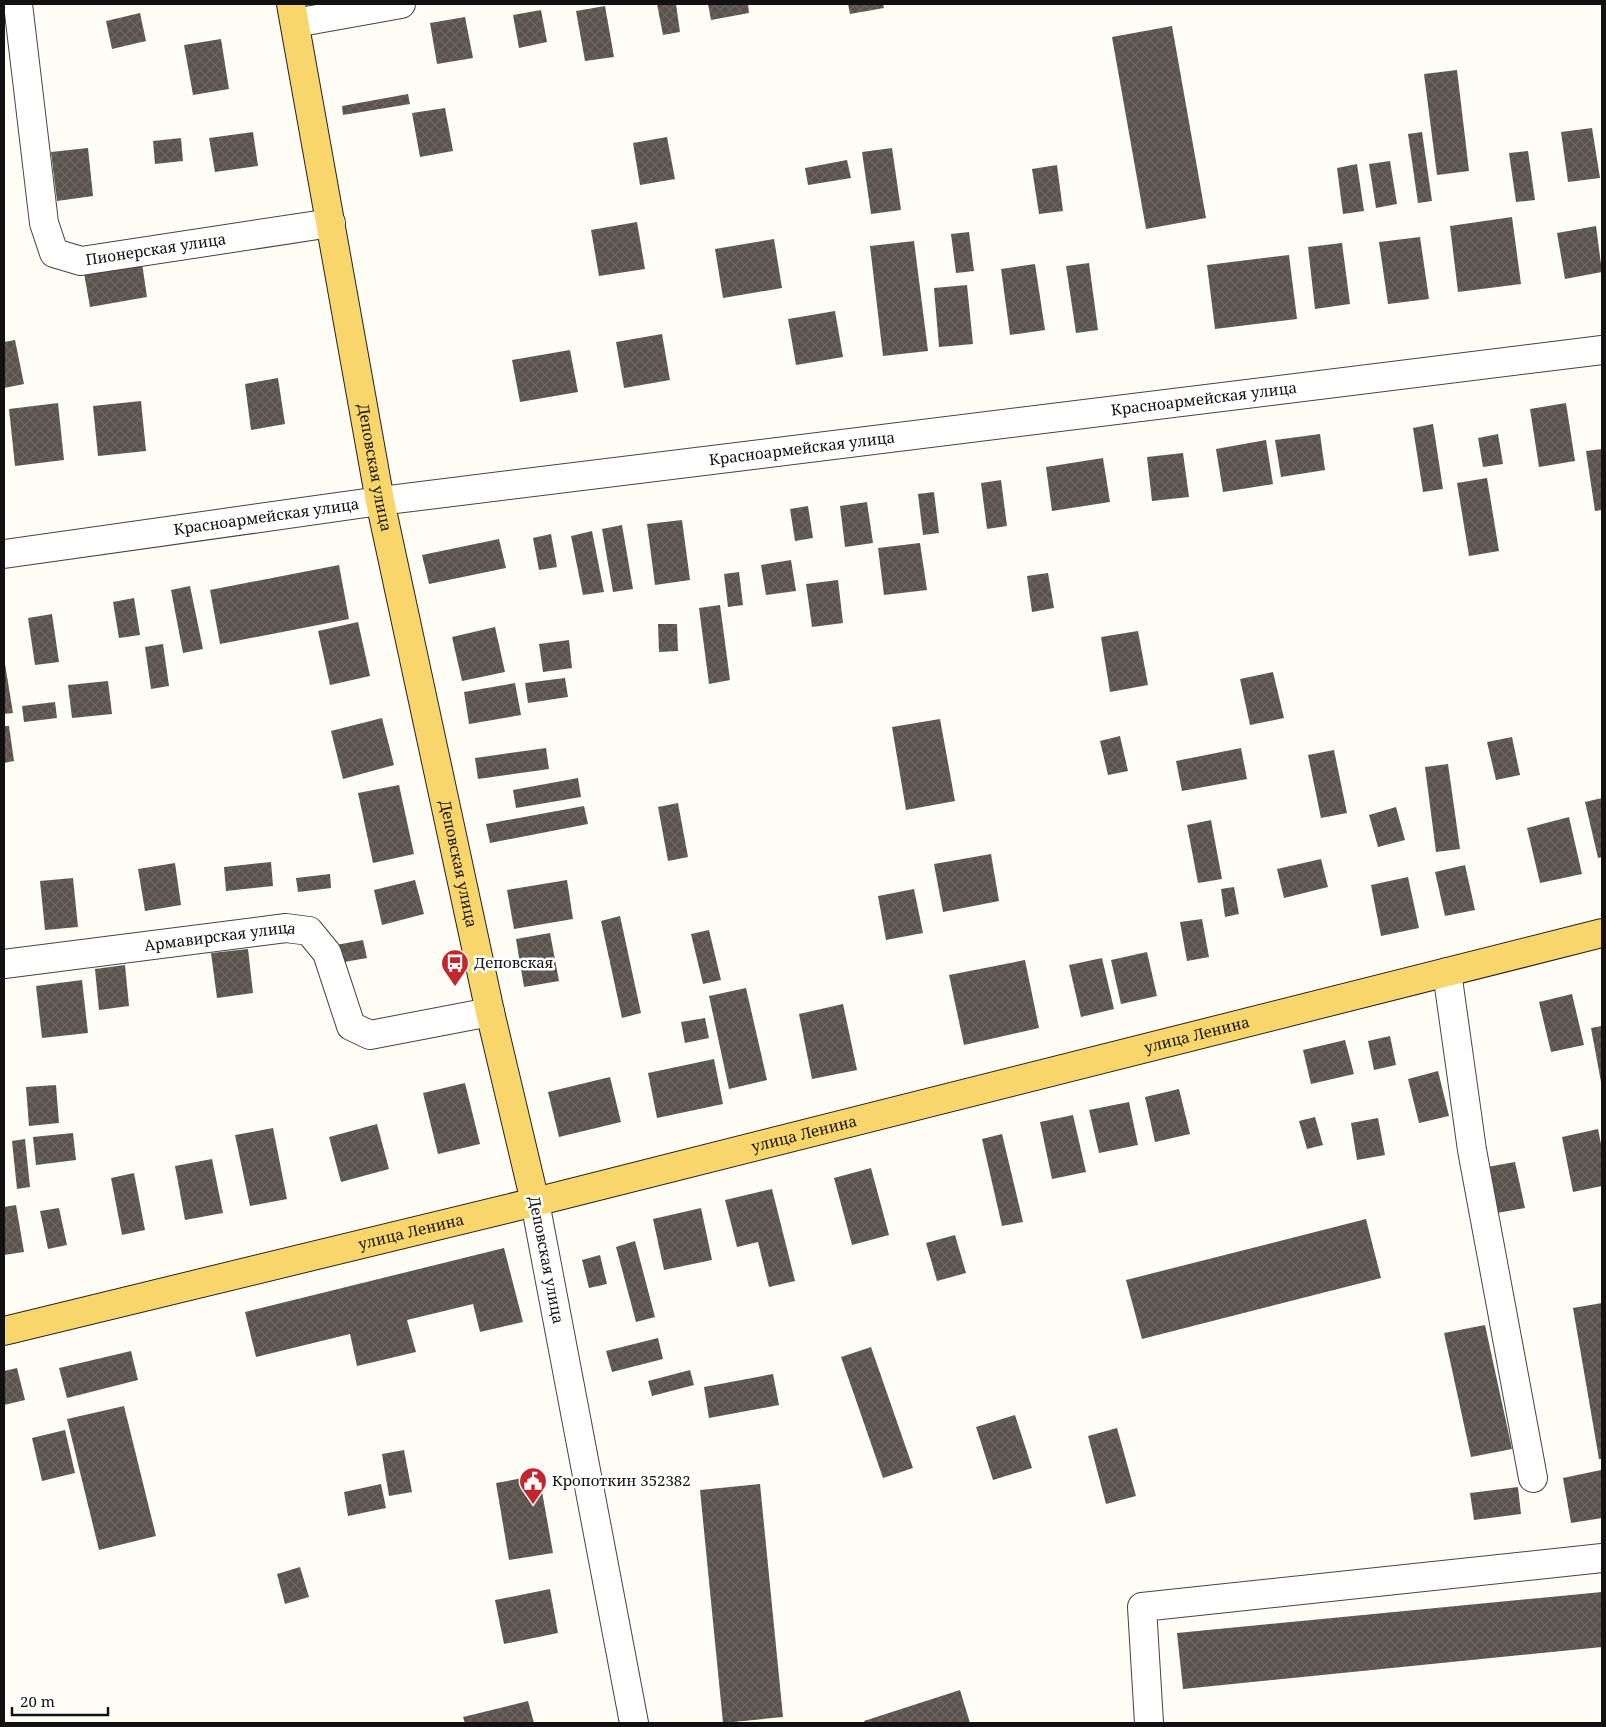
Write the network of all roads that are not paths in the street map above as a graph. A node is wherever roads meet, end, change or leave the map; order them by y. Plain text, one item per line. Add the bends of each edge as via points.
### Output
1 (18, 4) edge
2 (400, 4) edge
3 (293, 14) edge
4 (331, 223) junction
5 (1602, 350) edge
6 (380, 501) junction
7 (4, 554) edge
8 (1602, 933) edge
9 (4, 964) edge
10 (1447, 972) junction
11 (490, 1012) junction
12 (536, 1202) junction
13 (4, 1331) edge
14 (1533, 1478) dead end
15 (1602, 1558) edge
16 (634, 1723) edge
17 (1149, 1723) edge

1 - 4 street, Пионерская улица via 44,223 54,253 81,261
2 - 3 street
3 - 4 main road, Деповская улица
4 - 6 main road, Деповская улица
5 - 6 street, Красноармейская улица
6 - 7 street, Красноармейская улица
6 - 11 main road, Деповская улица
8 - 10 main road, улица Ленина
9 - 11 street, Армавирская улица via 286,928 309,931 328,953 351,1026 370,1035
10 - 12 main road, улица Ленина
10 - 14 street via 1472,1150
11 - 12 main road, Деповская улица
12 - 13 main road, улица Ленина
12 - 16 street, Деповская улица
15 - 17 street via 1142,1607

